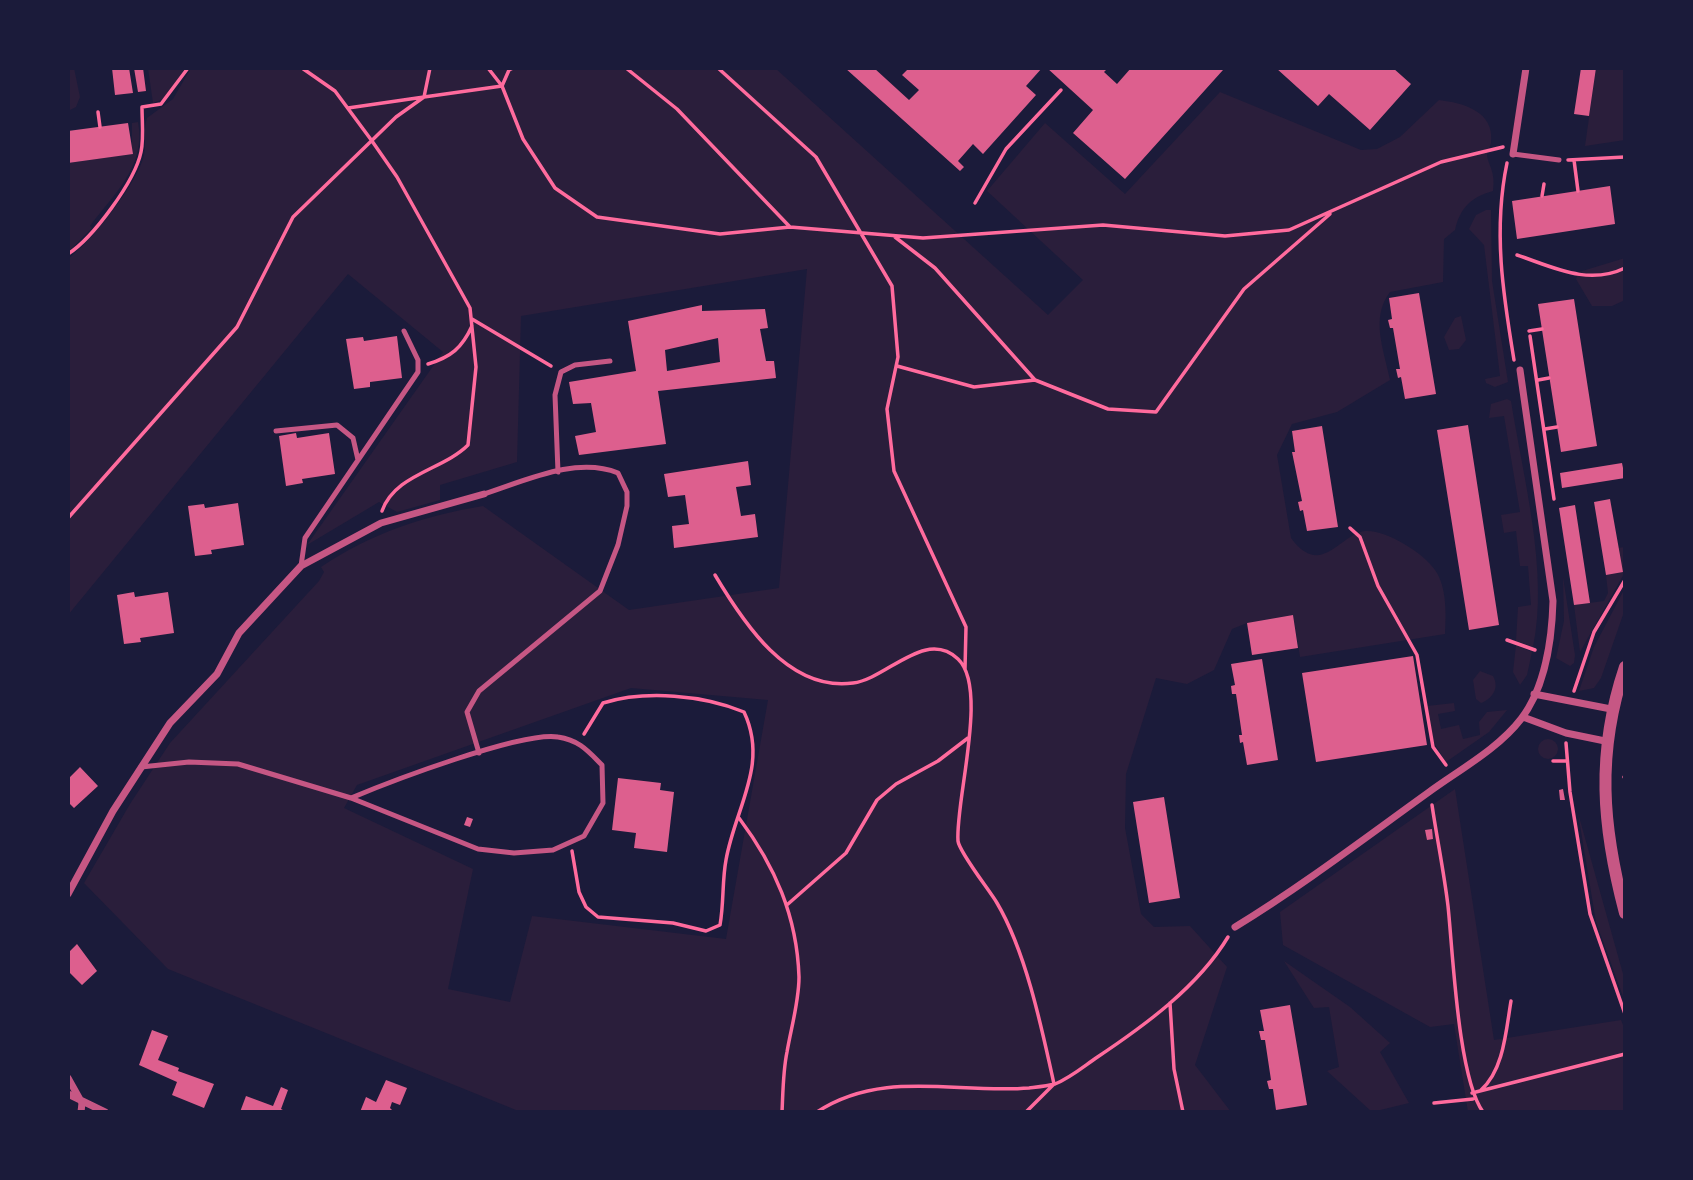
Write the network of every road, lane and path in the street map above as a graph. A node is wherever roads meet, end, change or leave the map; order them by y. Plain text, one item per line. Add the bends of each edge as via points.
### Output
1 (188, 68) edge
2 (302, 68) edge
3 (430, 68) edge
4 (488, 68) edge
5 (513, 68) edge
6 (626, 68) edge
7 (718, 68) edge
8 (1526, 68) edge
9 (502, 86) junction
10 (1061, 90) dead end
11 (424, 97) junction
12 (347, 108) junction
13 (98, 112) dead end
14 (100, 127) dead end
15 (372, 141) junction
16 (1503, 147) dead end
17 (1513, 154) junction
18 (1625, 157) edge
19 (1559, 160) joint
20 (1574, 160) junction
21 (1544, 184) dead end
22 (1578, 191) dead end
23 (1542, 197) dead end
24 (975, 203) dead end
25 (1334, 211) junction
26 (790, 227) junction
27 (862, 232) junction
28 (893, 235) junction
29 (68, 254) edge
30 (1517, 255) dead end
31 (1625, 268) edge
32 (472, 319) junction
33 (473, 325) junction
34 (1542, 329) dead end
35 (404, 331) dead end
36 (610, 361) dead end
37 (897, 366) junction
38 (419, 367) junction
39 (1520, 370) joint
40 (561, 372) junction
41 (1549, 378) dead end
42 (1035, 380) junction
43 (1538, 380) junction
44 (1557, 427) dead end
45 (1545, 429) junction
46 (276, 432) dead end
47 (358, 460) junction
48 (558, 472) junction
49 (484, 494) joint
50 (1554, 499) dead end
51 (68, 518) edge
52 (381, 523) junction
53 (1350, 528) dead end
54 (301, 566) junction
55 (715, 575) dead end
56 (1625, 580) edge
57 (1507, 640) dead end
58 (1535, 650) dead end
59 (1625, 667) edge
60 (965, 671) junction
61 (1534, 694) junction
62 (1571, 701) junction
63 (1611, 709) junction
64 (1523, 718) junction
65 (1566, 733) junction
66 (968, 738) junction
67 (1605, 741) junction
68 (580, 743) junction
69 (479, 753) junction
70 (1553, 761) dead end
71 (1567, 761) junction
72 (1446, 765) dead end
73 (141, 767) junction
74 (1430, 791) junction
75 (351, 798) junction
76 (739, 817) junction
77 (570, 842) junction
78 (68, 894) edge
79 (788, 904) junction
80 (1625, 913) edge
81 (1235, 927) joint
82 (1511, 1001) dead end
83 (1170, 1003) junction
84 (1625, 1014) edge
85 (1625, 1054) edge
86 (68, 1078) edge
87 (1054, 1084) junction
88 (1479, 1091) junction
89 (1472, 1093) junction
90 (68, 1094) edge
91 (1473, 1099) junction
92 (82, 1103) junction
93 (1434, 1103) dead end
94 (81, 1112) edge
95 (105, 1112) edge
96 (782, 1112) edge
97 (817, 1112) edge
98 (1026, 1112) edge
99 (1183, 1112) edge
100 (1483, 1112) edge

1 - 29 path via 161,104 142,107 142,150 136,169 87,239
2 - 12 path via 335,91
3 - 11 path
4 - 9 path
5 - 9 path
6 - 26 path via 677,109
7 - 27 path via 816,157
8 - 17 street
9 - 11 path
9 - 26 path via 523,139 555,188 597,217 720,234
10 - 24 path via 1006,149
11 - 12 path
11 - 15 path
12 - 15 path
13 - 14 path
15 - 32 path via 457,281
15 - 51 path via 293,217 237,327
16 - 25 path via 1441,162
17 - 19 lane
17 - 39 path via 1502,199 1499,258 1515,366
18 - 20 path
19 - 20 path
20 - 22 path
21 - 23 path
25 - 28 path via 1289,230 1225,236 1103,225 923,238
25 - 42 path via 1244,289 1156,412 1108,409
26 - 27 path
27 - 28 path
27 - 37 path via 892,286
28 - 42 path via 935,268
30 - 31 path via 1577,275 1598,277
32 - 33 path
32 - 40 path
33 - 38 path via 454,355
33 - 52 path via 476,367 468,445 399,488 383,508
34 - 43 path via 1529,334
35 - 38 lane
36 - 40 lane via 575,365
37 - 42 path via 974,387
37 - 60 path via 887,409 894,471 966,627
38 - 47 lane
39 - 61 street via 1553,590 1548,648
40 - 48 lane via 555,395
41 - 43 path
43 - 45 path
44 - 45 path
45 - 50 path
46 - 47 lane via 337,425 353,438
47 - 54 lane via 305,538
48 - 49 lane
48 - 69 lane via 604,468 618,473 627,492 618,545 600,592 479,691 467,712
49 - 52 street
52 - 54 street
53 - 72 path via 1360,537 1378,586 1417,655 1433,747
54 - 73 street via 239,633 217,674 170,723
55 - 60 path via 744,622 774,654 804,674 853,683 876,676 917,651 944,650 960,661
56 - 62 path via 1594,632
57 - 58 path
59 - 63 street
60 - 66 path via 970,683
61 - 62 street
61 - 64 street
62 - 63 street
63 - 67 street
64 - 65 street
64 - 74 street via 1506,736
65 - 67 street
65 - 71 path
66 - 79 path via 877,800 846,853
66 - 87 path via 958,844 1002,912 1039,1012
67 - 80 street via 1606,810
68 - 69 lane via 549,736
68 - 76 path via 603,703 625,696 719,702 744,712 752,730 754,772
68 - 77 lane via 602,765 603,803 584,836
69 - 75 lane
70 - 71 path
71 - 84 path via 1590,914
73 - 75 lane via 216,761 238,764
73 - 78 street
74 - 81 street
74 - 89 path
75 - 77 lane via 478,849 514,853 553,850
76 - 77 path via 726,859 720,925 706,931 673,923 598,917 586,907 579,892
76 - 79 path via 766,854
79 - 96 path via 799,979
81 - 83 path via 1220,952
82 - 88 path via 1491,1081
83 - 87 path via 1127,1038
83 - 99 path
85 - 88 path
86 - 92 street
87 - 97 path via 1026,1088 880,1086 846,1096
87 - 98 path
88 - 89 path
89 - 91 path
90 - 92 street
91 - 93 path
91 - 100 path
92 - 94 street
92 - 95 street

